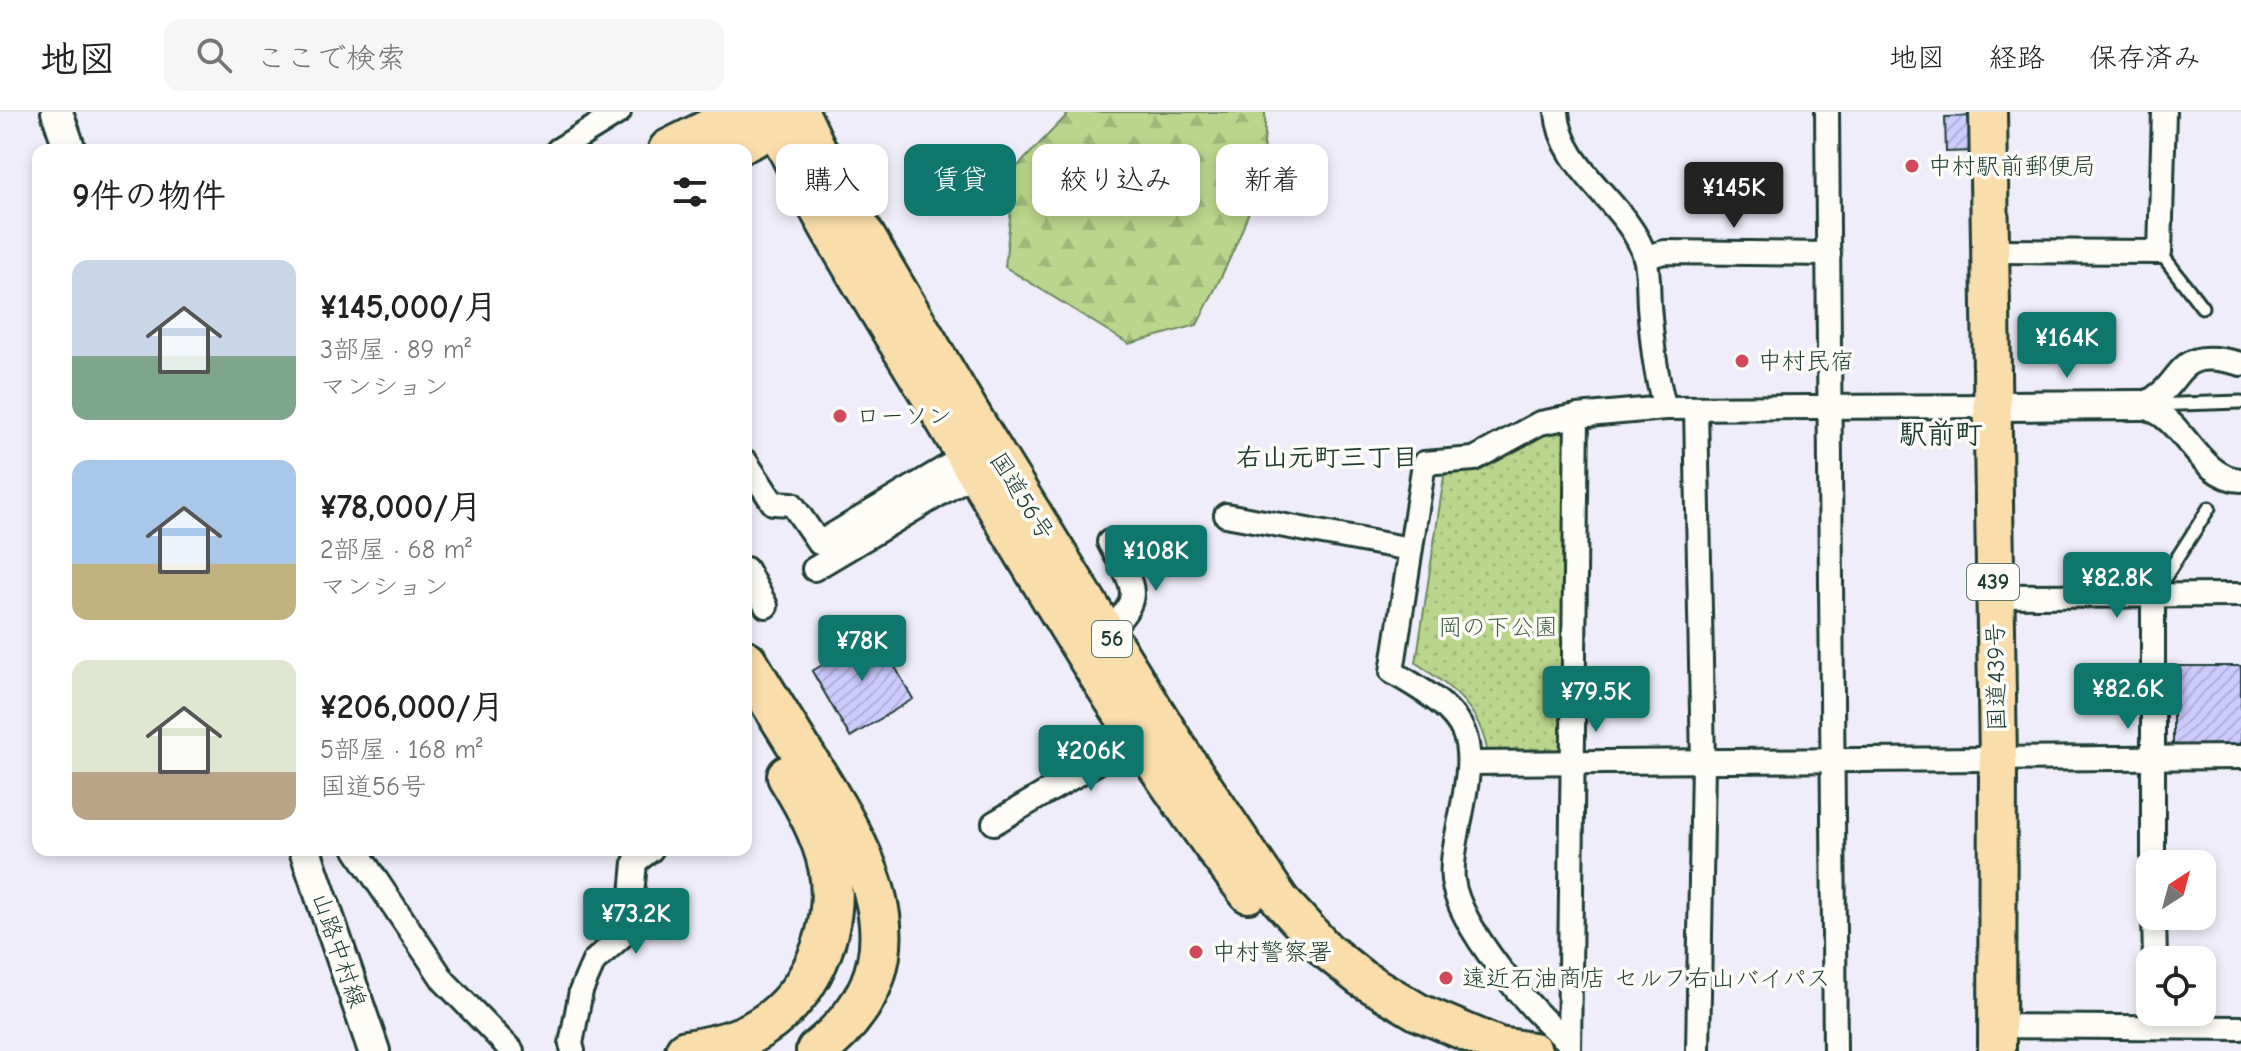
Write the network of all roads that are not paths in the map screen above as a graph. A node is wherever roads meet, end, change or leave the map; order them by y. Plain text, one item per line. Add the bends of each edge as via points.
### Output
1 (57, 112) edge
2 (619, 112) edge
3 (1557, 112) edge
4 (1827, 112) edge
5 (1988, 112) edge
6 (2164, 112) edge
7 (775, 115) edge
8 (68, 144) edge
9 (568, 144) edge
10 (687, 144) edge
11 (734, 144) edge
12 (1990, 251) junction
13 (2160, 252) junction
14 (1829, 254) junction
15 (1645, 257) junction
16 (2202, 307) dead end
17 (2241, 364) edge
18 (2241, 402) edge
19 (2142, 405) junction
20 (1992, 406) junction
21 (1665, 408) junction
22 (1696, 409) junction
23 (1830, 409) junction
24 (1577, 416) junction
25 (978, 460) junction
26 (2241, 480) edge
27 (753, 490) edge
28 (2209, 508) dead end
29 (1226, 515) dead end
30 (1109, 542) dead end
31 (1410, 549) junction
32 (814, 569) dead end
33 (752, 580) edge
34 (2241, 595) edge
35 (1994, 596) junction
36 (2153, 597) junction
37 (766, 606) dead end
38 (1107, 632) junction
39 (752, 671) edge
40 (752, 717) edge
41 (1151, 731) junction
42 (2241, 757) edge
43 (2151, 758) junction
44 (1998, 761) junction
45 (1470, 763) junction
46 (1572, 763) junction
47 (1703, 763) junction
48 (1832, 763) junction
49 (994, 823) dead end
50 (2153, 850) edge
51 (307, 856) edge
52 (360, 856) edge
53 (643, 856) edge
54 (2136, 1022) edge
55 (2216, 1026) edge
56 (2241, 1028) edge
57 (1997, 1039) edge
58 (1452, 1042) edge
59 (1569, 1047) edge
60 (374, 1051) edge
61 (512, 1051) edge
62 (573, 1051) edge
63 (686, 1051) edge
64 (817, 1051) edge
65 (1533, 1051) edge
66 (1698, 1051) edge
67 (1835, 1051) edge

1 - 8 main road
2 - 9 street
3 - 15 street via 1558,128 1576,160
4 - 14 street
5 - 12 highway, 国道439号 / 439
6 - 13 street
7 - 10 highway
7 - 11 highway
7 - 25 highway, 国道56号 / 56 via 802,184
12 - 13 street
12 - 20 highway, 国道439号 / 439
13 - 16 lane
14 - 15 street via 1665,252
14 - 23 street
15 - 21 street via 1655,374
17 - 19 street via 2218,358 2192,361 2175,372 2159,398
18 - 19 lane
19 - 20 street
19 - 26 street via 2165,418 2198,456
20 - 23 street
20 - 35 highway, 国道439号 / 439
21 - 22 street
21 - 24 street
22 - 23 street
22 - 47 street
23 - 48 street
24 - 31 street via 1540,423 1474,459 1424,463
24 - 46 street
25 - 27 street via 819,543 792,504 773,503
25 - 32 street
25 - 38 highway, 国道56号 / 56
25 - 41 highway, 国道56号 / 56
28 - 36 lane
29 - 31 street
30 - 38 street via 1134,591 1130,608
31 - 45 street via 1392,672 1449,708 1466,732
33 - 37 street
34 - 36 street
35 - 36 street
35 - 44 highway, 国道439号 / 439
36 - 43 street
38 - 41 highway, 国道56号 / 56
39 - 64 highway via 866,861 882,916 874,980 858,1011
40 - 63 highway via 820,836 829,868 826,935 818,962 778,1014 751,1033
41 - 49 street
41 - 58 highway, 国道56号 / 56 via 1236,878 1266,917 1314,966 1397,1024
42 - 43 street
43 - 44 street
43 - 50 street
44 - 48 street
44 - 57 highway, 国道439号 / 439
45 - 46 street
45 - 59 street via 1452,879 1462,912 1485,949
46 - 47 street
46 - 59 street
47 - 48 street
47 - 66 street
48 - 67 street
51 - 60 main road, 山路中村線
52 - 61 street via 444,981
53 - 62 street via 635,862 632,895 639,921 594,961 581,991
54 - 57 street
55 - 56 street
58 - 65 highway, 国道56号 / 56

